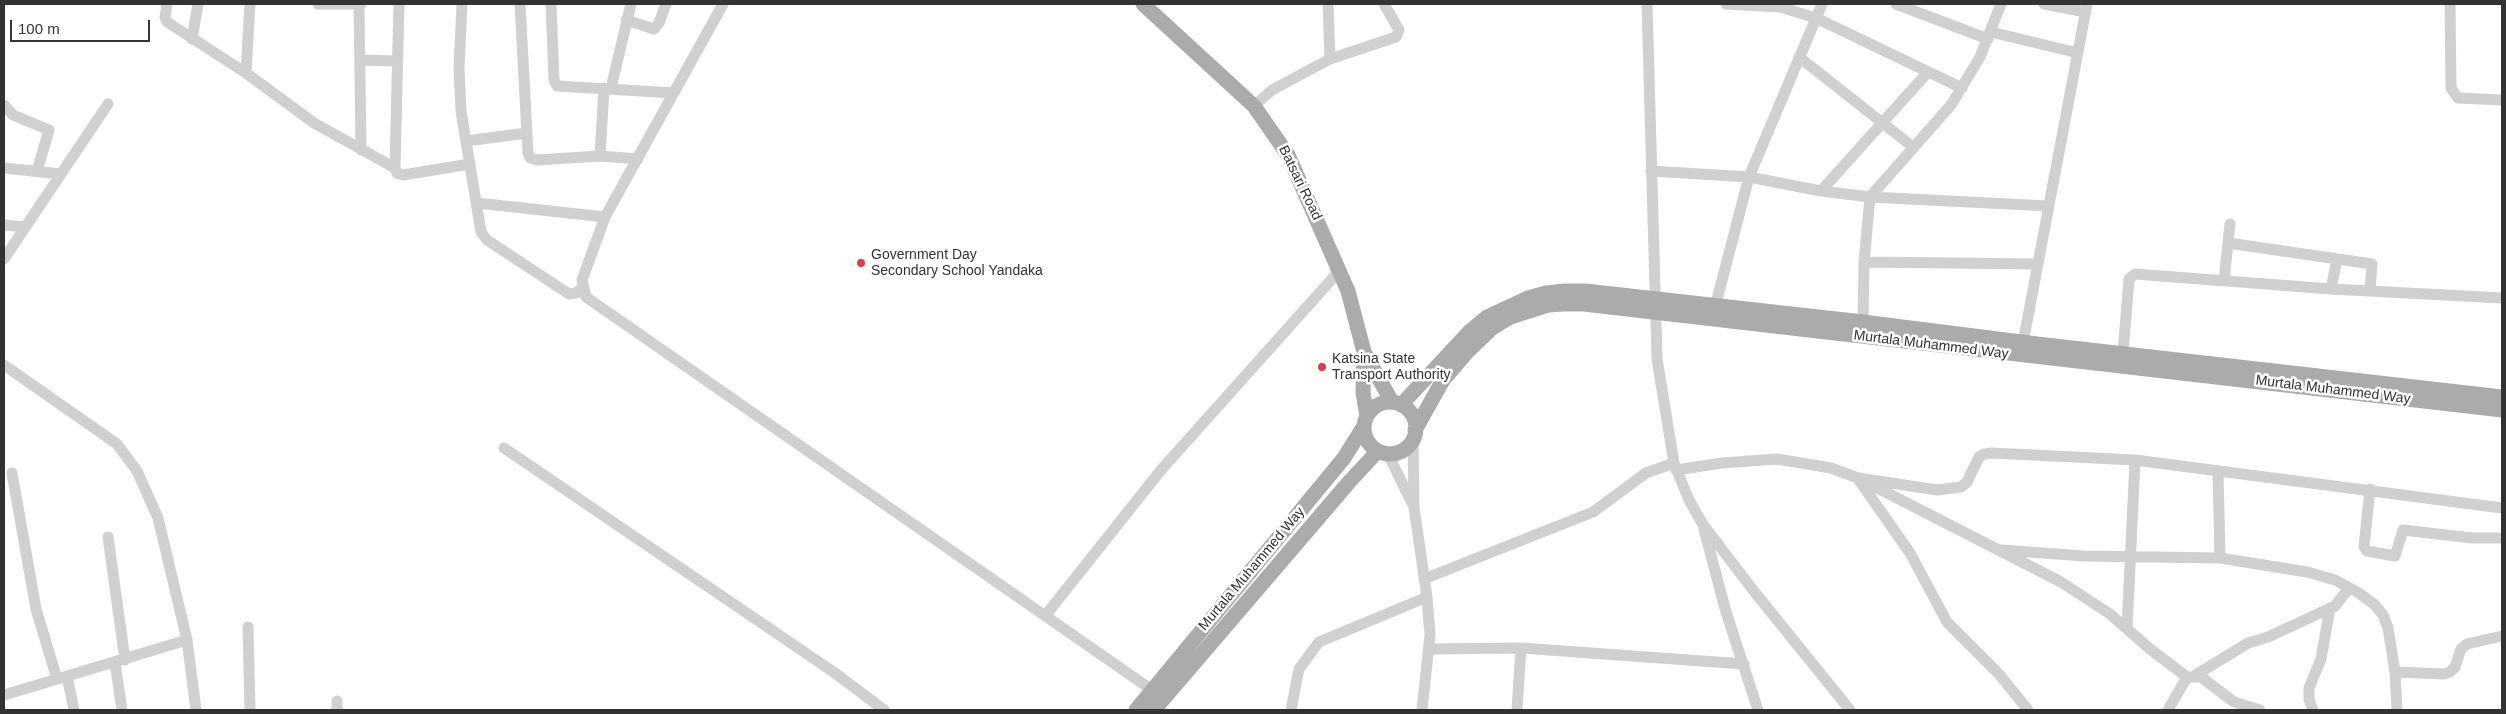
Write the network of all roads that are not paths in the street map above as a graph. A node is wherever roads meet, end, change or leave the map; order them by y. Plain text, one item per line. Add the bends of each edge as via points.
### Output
1 (167, 4) edge
2 (198, 4) edge
3 (250, 4) edge
4 (318, 4) edge
5 (360, 4) edge
6 (399, 4) edge
7 (462, 4) edge
8 (520, 4) edge
9 (551, 4) edge
10 (631, 4) edge
11 (666, 4) edge
12 (723, 4) edge
13 (1143, 4) edge
14 (1328, 4) edge
15 (1384, 4) edge
16 (1647, 4) edge
17 (1726, 4) edge
18 (1822, 4) edge
19 (1896, 4) edge
20 (2002, 4) edge
21 (2044, 4) edge
22 (2450, 4) edge
23 (2087, 8) edge
24 (1816, 18) junction
25 (626, 20) junction
26 (1989, 36) junction
27 (192, 39) junction
28 (2078, 53) junction
29 (1798, 57) junction
30 (1330, 59) junction
31 (360, 60) junction
32 (398, 61) junction
33 (1928, 72) junction
34 (246, 73) junction
35 (607, 88) junction
36 (1962, 88) junction
37 (674, 93) junction
38 (2502, 100) edge
39 (108, 104) dead end
40 (4, 105) edge
41 (1254, 106) junction
42 (1882, 122) junction
43 (527, 133) junction
44 (466, 141) junction
45 (1913, 147) junction
46 (361, 150) junction
47 (600, 156) junction
48 (638, 159) junction
49 (470, 164) junction
50 (4, 168) edge
51 (395, 168) junction
52 (37, 171) junction
53 (1651, 171) junction
54 (61, 174) junction
55 (1749, 177) junction
56 (1821, 191) junction
57 (1870, 197) junction
58 (477, 203) junction
59 (2048, 206) junction
60 (605, 217) junction
61 (2230, 224) dead end
62 (4, 225) edge
63 (25, 227) junction
64 (2228, 243) junction
65 (4, 259) edge
66 (2337, 259) junction
67 (1864, 262) junction
68 (2037, 264) junction
69 (1340, 270) junction
70 (2224, 281) junction
71 (582, 288) junction
72 (2332, 289) junction
73 (2370, 291) junction
74 (2502, 298) edge
75 (1654, 306) junction
76 (1715, 307) junction
77 (1863, 322) junction
78 (2023, 343) junction
79 (1364, 352) junction
80 (2123, 353) junction
81 (4, 365) edge
82 (2299, 380) junction
83 (2502, 397) edge
84 (1397, 404) junction
85 (2502, 410) edge
86 (1365, 421) junction
87 (1414, 435) junction
88 (504, 448) dead end
89 (1383, 453) junction
90 (2135, 460) junction
91 (1675, 467) junction
92 (2218, 471) junction
93 (12, 473) dead end
94 (1858, 478) junction
95 (2370, 490) junction
96 (1414, 507) junction
97 (2502, 508) edge
98 (1702, 523) junction
99 (108, 537) dead end
100 (2502, 538) edge
101 (1997, 550) junction
102 (2130, 555) junction
103 (2220, 558) junction
104 (1424, 579) junction
105 (2349, 588) junction
106 (1427, 597) junction
107 (2330, 608) junction
108 (1045, 616) junction
109 (248, 627) dead end
110 (2127, 629) junction
111 (2502, 636) edge
112 (187, 640) junction
113 (1521, 648) junction
114 (1429, 649) junction
115 (120, 662) junction
116 (1744, 664) junction
117 (2395, 672) junction
118 (2190, 676) junction
119 (62, 677) junction
120 (1152, 690) junction
121 (4, 695) edge
122 (74, 710) edge
123 (122, 710) edge
124 (196, 710) edge
125 (250, 710) edge
126 (884, 710) edge
127 (1136, 710) edge
128 (1154, 710) edge
129 (1291, 710) edge
130 (1422, 710) edge
131 (1517, 710) edge
132 (1758, 710) edge
133 (1850, 710) edge
134 (2028, 710) edge
135 (2168, 710) edge
136 (2260, 710) edge
137 (2313, 710) edge
138 (2397, 710) edge

1 - 27 street via 165,20
2 - 27 street
3 - 34 street
4 - 5 street
5 - 31 street
6 - 32 street
7 - 44 street via 459,68
8 - 43 street
9 - 35 street via 554,80 557,86
10 - 25 street
11 - 25 street via 654,29
12 - 37 street
13 - 41 main road, Batsari Road
14 - 30 street
15 - 30 street via 1399,30 1396,37
16 - 53 street
17 - 24 street via 1780,7
18 - 24 street
19 - 26 street
20 - 26 street
21 - 23 street
22 - 38 street via 2451,88 2458,98
23 - 28 street
24 - 29 street
24 - 33 street
25 - 35 street
26 - 28 street
26 - 36 street
27 - 34 street
28 - 59 street
29 - 42 street
29 - 55 street
30 - 41 street via 1272,90
31 - 32 street
31 - 46 street
32 - 51 street
33 - 36 street
33 - 42 street
34 - 46 street via 314,123
35 - 37 street
35 - 47 street
36 - 45 street
37 - 48 street
39 - 54 street
40 - 52 street via 13,115 49,130
41 - 69 main road, Batsari Road via 1296,170
42 - 45 street
42 - 56 street
43 - 44 street
43 - 47 street via 530,158 536,160
44 - 49 street
45 - 57 street
46 - 51 street
47 - 48 street
48 - 60 street
49 - 51 street via 404,175
49 - 58 street
50 - 52 street
52 - 54 street
53 - 55 street
53 - 75 street
54 - 63 street
55 - 56 street
55 - 76 street
56 - 57 street
57 - 59 street
57 - 67 street
58 - 60 street
58 - 71 street via 484,237 569,294
59 - 68 street
60 - 71 street
61 - 64 street
62 - 63 street
63 - 65 street
64 - 66 street
64 - 70 street
66 - 72 street
66 - 73 street via 2373,265
67 - 68 street
67 - 77 street
68 - 78 street
69 - 79 main road, Batsari Road
69 - 108 street via 1161,470
70 - 72 street
70 - 80 street via 2131,276
71 - 108 street via 586,296
72 - 73 street
73 - 74 street
75 - 76 main road
75 - 82 main road, Murtala Muhammed Way
75 - 84 main road via 1565,291 1546,292 1506,307 1469,332
75 - 87 main road, Murtala Muhammed Way via 1548,305 1510,317 1480,340 1443,380
75 - 91 street via 1657,359
76 - 77 main road
77 - 78 main road
78 - 80 main road
79 - 84 main road
79 - 86 main road
80 - 82 main road
81 - 112 street via 117,444 138,471 158,518
82 - 83 main road, Murtala Muhammed Way via 2331,377
82 - 85 main road, Murtala Muhammed Way
84 - 86 main road via 1373,408
84 - 87 main road via 1412,416
86 - 89 main road via 1365,436 1370,445
86 - 120 main road, Murtala Muhammed Way via 1344,458
87 - 89 main road via 1402,450
87 - 96 street
88 - 126 street via 836,673
89 - 96 street
89 - 128 main road, Murtala Muhammed Way via 1350,481
90 - 92 street
90 - 94 street via 1984,454 1961,487 1937,490
90 - 102 street
91 - 94 street via 1777,459 1831,468
91 - 98 street
91 - 104 street via 1646,473 1593,512
92 - 95 street
92 - 103 street
93 - 119 street via 36,609
94 - 101 street
94 - 134 street via 1910,552 1947,622 1999,674
95 - 97 street
95 - 100 street via 2364,547 2367,551 2395,556 2403,530
96 - 104 street
98 - 116 street
98 - 133 street
99 - 115 street
101 - 102 street via 2084,556
101 - 110 street via 2089,599
102 - 103 street
102 - 110 street
103 - 105 street via 2307,572
104 - 106 street
105 - 107 street
105 - 117 street via 2375,605 2383,615
106 - 114 street
106 - 129 street via 1319,642 1299,669
107 - 118 street via 2248,643
107 - 137 street via 2321,659 2309,688
108 - 120 street
109 - 125 street
110 - 118 street
111 - 117 street via 2467,644 2460,649 2455,667 2450,672
112 - 115 street
112 - 124 street
113 - 114 street
113 - 116 street
113 - 131 street
114 - 130 street
115 - 119 street
115 - 123 street
116 - 132 street
117 - 138 street
118 - 135 street
118 - 136 street via 2200,677 2234,702
119 - 121 street
119 - 122 street
120 - 127 main road, Murtala Muhammed Way

